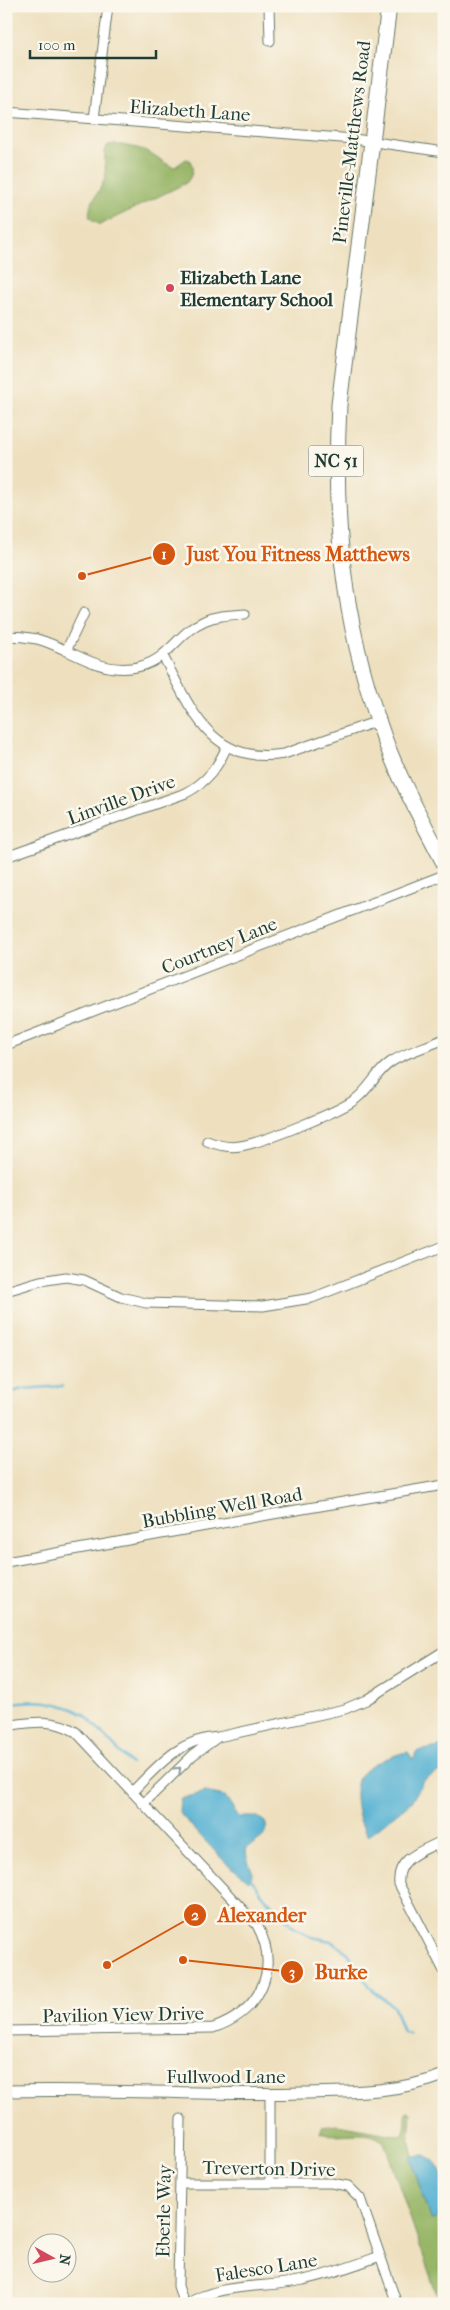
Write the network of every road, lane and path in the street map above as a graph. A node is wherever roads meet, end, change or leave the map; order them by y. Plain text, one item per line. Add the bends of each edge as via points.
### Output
1 (108, 6) edge
2 (269, 6) edge
3 (389, 6) edge
4 (270, 41) dead end
5 (6, 112) edge
6 (94, 119) junction
7 (371, 142) junction
8 (444, 152) edge
9 (84, 613) dead end
10 (245, 614) dead end
11 (6, 636) edge
12 (66, 651) junction
13 (163, 656) junction
14 (378, 721) junction
15 (227, 746) junction
16 (6, 857) edge
17 (444, 863) edge
18 (444, 875) edge
19 (444, 1039) edge
20 (6, 1045) edge
21 (207, 1141) dead end
22 (444, 1246) edge
23 (6, 1291) edge
24 (444, 1485) edge
25 (6, 1562) edge
26 (444, 1651) edge
27 (6, 1726) edge
28 (218, 1737) junction
29 (132, 1792) junction
30 (143, 1804) junction
31 (440, 1842) edge
32 (444, 1857) edge
33 (444, 1970) edge
34 (6, 2031) edge
35 (444, 2075) edge
36 (6, 2091) edge
37 (270, 2094) junction
38 (181, 2119) dead end
39 (180, 2183) junction
40 (270, 2183) junction
41 (380, 2256) junction
42 (185, 2304) edge
43 (397, 2304) edge

1 - 6 street
2 - 4 street
3 - 7 main road, Pineville-Matthews Road / NC 51
5 - 6 street, Elizabeth Lane
6 - 7 street, Elizabeth Lane
7 - 8 street, Elizabeth Lane
7 - 14 main road, Pineville-Matthews Road / NC 51 via 339,405 336,482 345,590 358,653
9 - 12 street
10 - 13 street via 224,615 203,622
11 - 12 street via 36,639
12 - 13 street via 94,664 115,668 144,665
13 - 15 street via 195,718 208,733
14 - 15 street via 284,754 253,755
14 - 17 main road, Pineville-Matthews Road / NC 51 via 405,787
15 - 16 street, Linville Drive via 212,773 198,787
18 - 20 street, Courtney Lane
19 - 21 street via 392,1061 357,1098 344,1106 248,1144 225,1146
22 - 23 street via 319,1295 263,1306 146,1303 121,1297 84,1280 66,1278 40,1281
24 - 25 street, Bubbling Well Road
26 - 28 street via 345,1709
27 - 29 street, Pavilion View Drive via 41,1721 67,1727 76,1732
28 - 29 street via 188,1743
30 -> 28 street via 193,1754
29 - 30 street, Pavilion View Drive
30 - 34 street, Pavilion View Drive via 257,1925 265,1942 268,1962 257,1996 232,2020 206,2030
31 - 32 street
31 - 33 street via 404,1861 398,1875 399,1884
35 - 37 street, Fullwood Lane via 379,2090
36 - 37 street, Fullwood Lane
37 - 40 street
38 - 39 street, Eberle Way
39 - 40 street, Treverton Drive
39 - 42 street, Eberle Way via 178,2286
40 - 41 street, Treverton Drive via 348,2186 364,2206
41 - 42 street, Falesco Lane via 302,2281 214,2292
41 - 43 street, Treverton Drive

